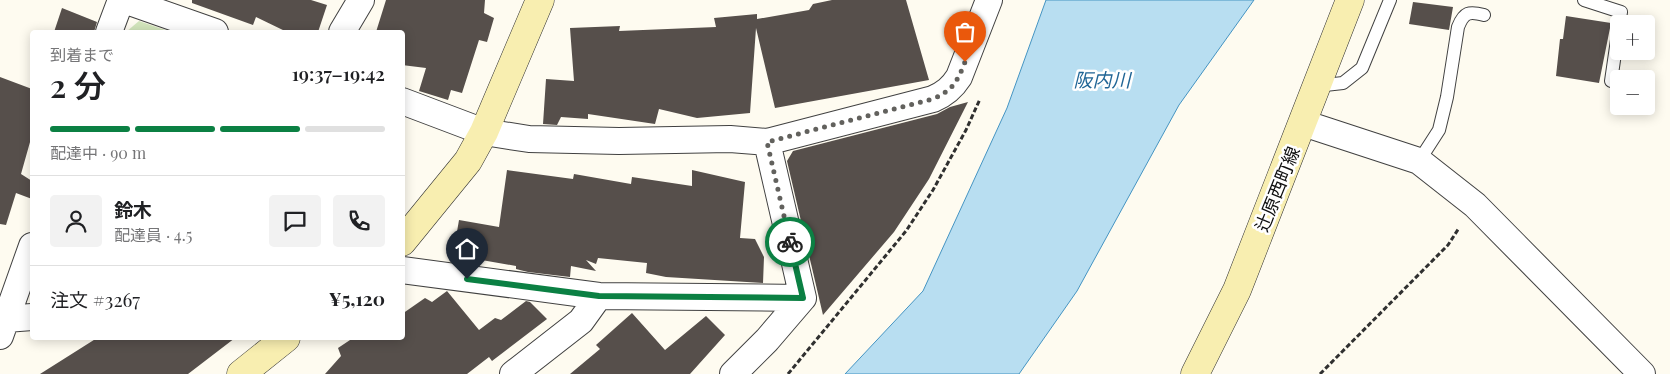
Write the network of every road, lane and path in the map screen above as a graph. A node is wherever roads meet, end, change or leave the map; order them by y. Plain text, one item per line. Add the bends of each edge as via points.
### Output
1 (122, 0) edge
2 (361, 0) edge
3 (540, 0) edge
4 (989, 0) edge
5 (1350, 0) edge
6 (1390, 0) edge
7 (1584, 0) edge
8 (1484, 14) dead end
9 (1621, 15) edge
10 (110, 30) edge
11 (209, 30) edge
12 (343, 30) edge
13 (1316, 86) junction
14 (982, 94) dead end
15 (405, 102) edge
16 (1303, 123) junction
17 (484, 132) junction
18 (767, 142) junction
19 (1419, 161) junction
20 (1475, 205) junction
21 (405, 238) edge
22 (30, 252) edge
23 (405, 270) edge
24 (599, 296) junction
25 (803, 298) junction
26 (30, 318) edge
27 (3, 328) edge
28 (284, 340) edge
29 (241, 374) edge
30 (513, 374) edge
31 (733, 374) edge
32 (788, 374) edge
33 (1195, 374) edge
34 (1320, 374) edge
35 (1642, 374) edge

1 - 10 street
1 - 11 street
2 - 12 street
3 - 17 main road
4 - 18 street via 959,77 945,94
5 - 13 main road, 辻原西町線
6 - 13 lane via 1362,68 1342,82
7 - 9 lane via 1621,12
8 - 19 lane via 1467,13 1461,19 1439,130
13 - 16 main road, 辻原西町線
14 - 32 path via 933,190 906,231
15 - 17 street
16 - 19 street
16 - 33 main road, 辻原西町線 via 1237,290
17 - 18 street via 529,139 730,139
17 - 21 main road via 468,161
18 - 25 street
19 - 20 street
20 - 34 path via 1448,245
20 - 35 street
22 - 27 street
23 - 24 street
24 - 25 street
24 - 30 street via 581,321
25 - 31 street
26 - 27 street
28 - 29 main road

